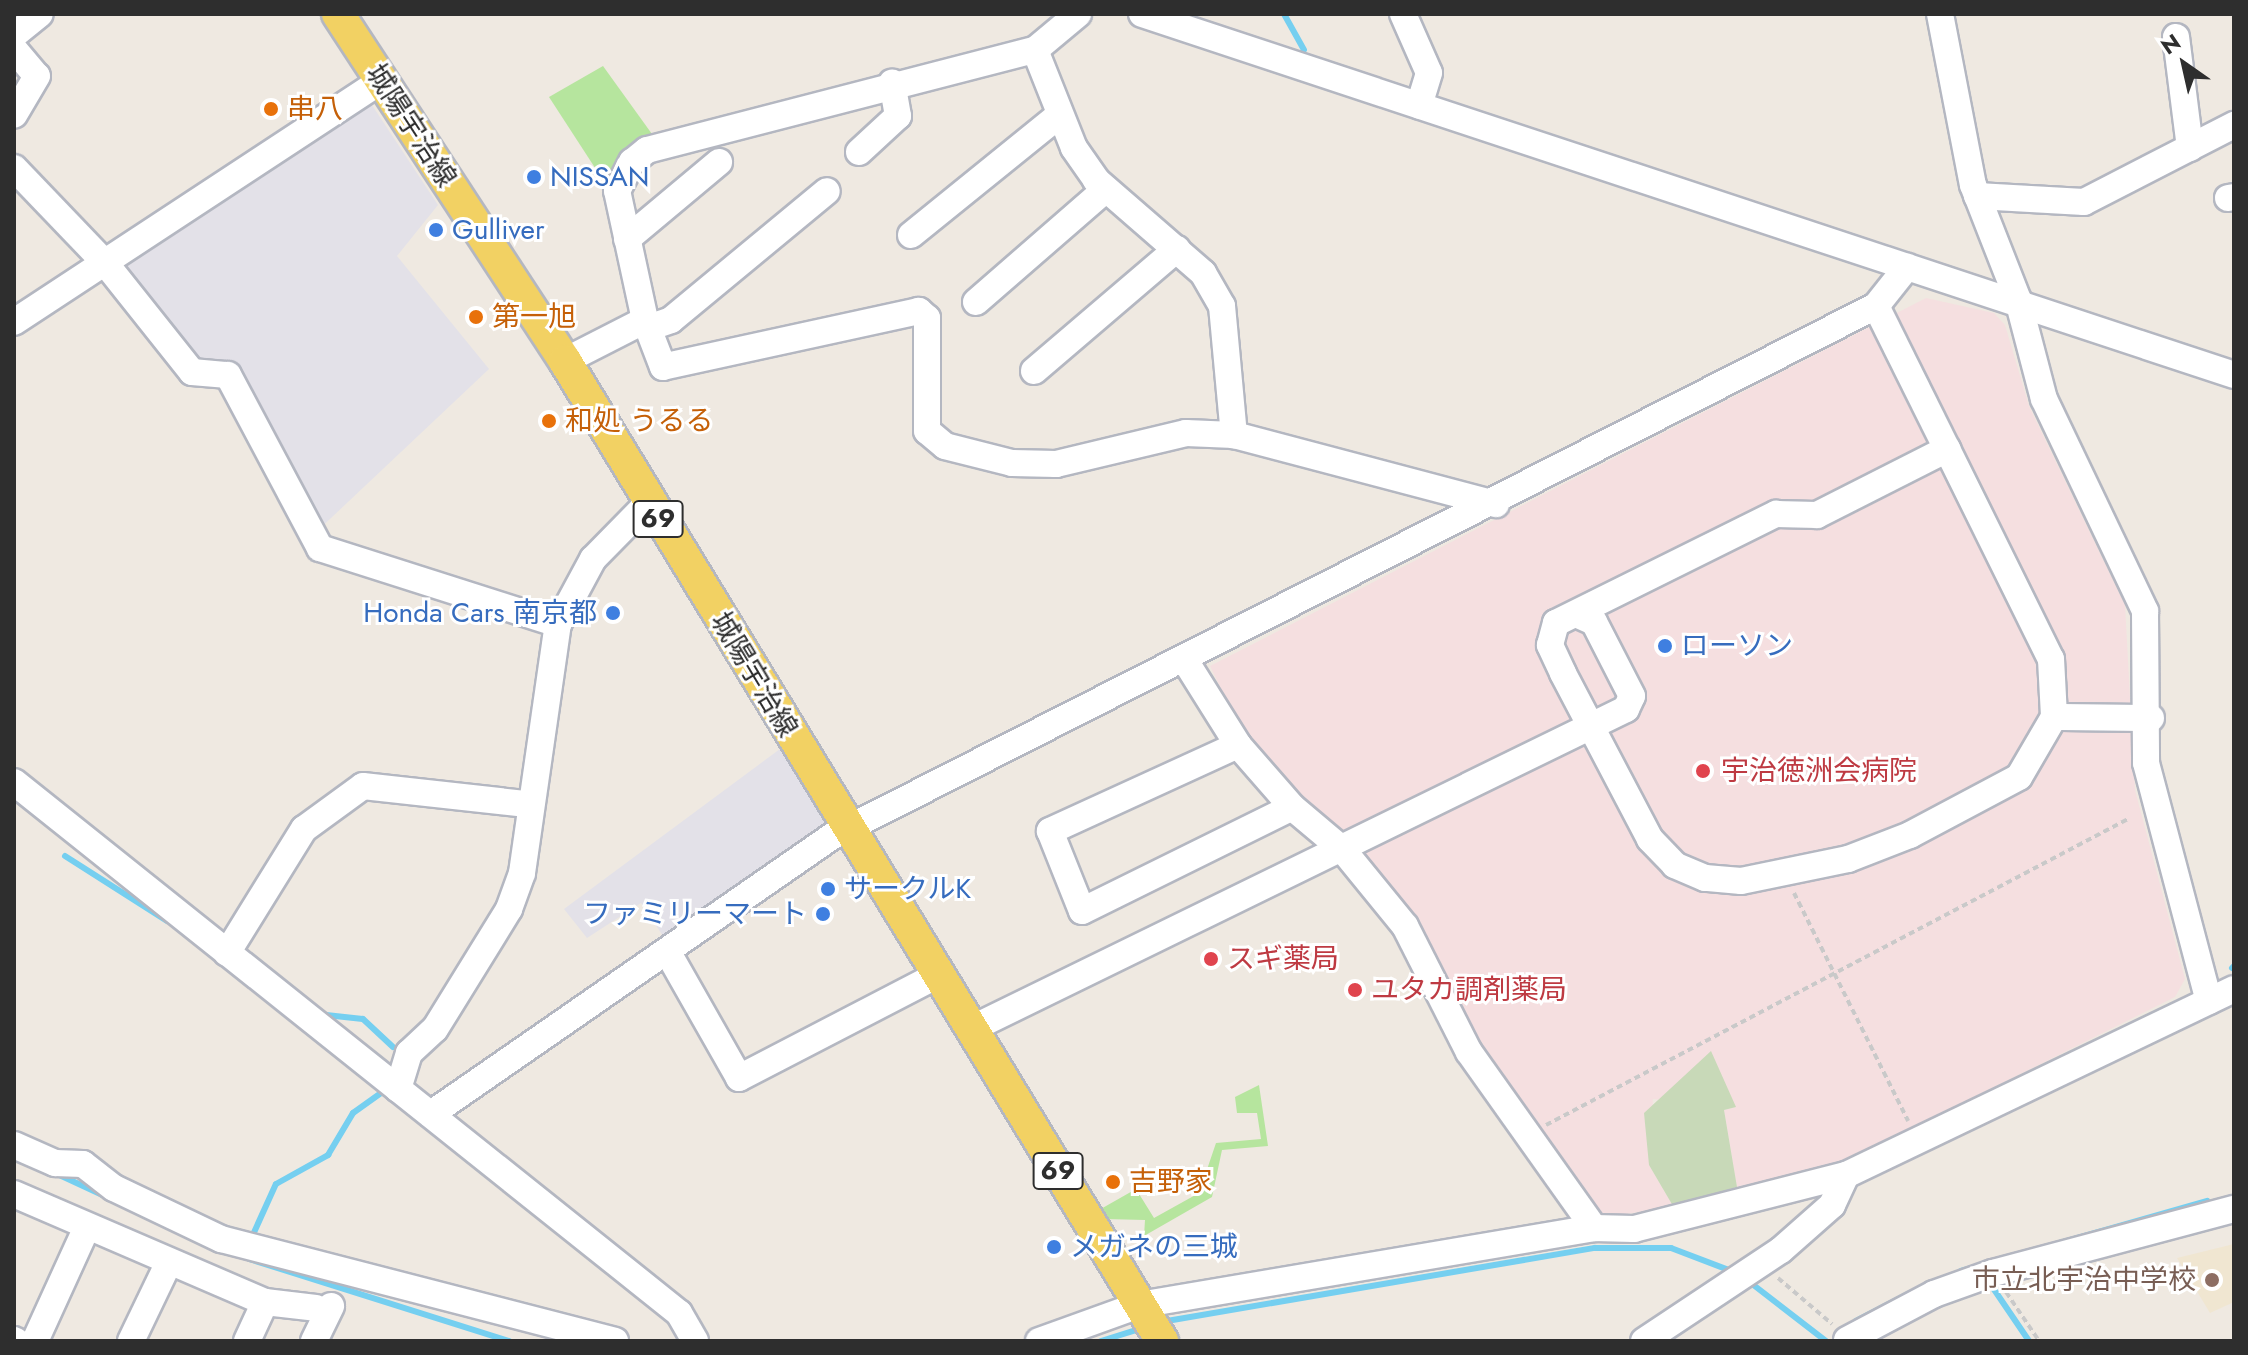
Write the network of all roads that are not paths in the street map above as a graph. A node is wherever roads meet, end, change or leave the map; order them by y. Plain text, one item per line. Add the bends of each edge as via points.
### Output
1 (40, 14) edge
2 (338, 14) edge
3 (1078, 14) edge
4 (1142, 14) edge
5 (1403, 14) edge
6 (1940, 14) edge
7 (14, 35) edge
8 (2176, 37) dead end
9 (14, 49) edge
10 (1035, 50) junction
11 (382, 80) junction
12 (892, 83) junction
13 (1419, 105) junction
14 (14, 115) edge
15 (1059, 115) junction
16 (2234, 125) edge
17 (2190, 148) junction
18 (859, 152) dead end
19 (719, 162) dead end
20 (15, 171) edge
21 (1106, 189) junction
22 (827, 191) dead end
23 (1977, 196) junction
24 (911, 235) dead end
25 (627, 239) junction
26 (1177, 249) junction
27 (106, 264) junction
28 (1907, 267) junction
29 (2018, 300) junction
30 (976, 302) dead end
31 (1876, 306) junction
32 (14, 322) edge
33 (646, 324) junction
34 (565, 361) junction
35 (1034, 371) dead end
36 (2234, 375) edge
37 (1234, 435) junction
38 (1947, 449) junction
39 (648, 503) junction
40 (1496, 504) junction
41 (1576, 614) junction
42 (558, 624) junction
43 (1186, 662) junction
44 (2054, 717) junction
45 (2151, 718) junction
46 (1590, 724) junction
47 (1238, 745) junction
48 (14, 782) edge
49 (527, 804) junction
50 (1292, 807) junction
51 (848, 829) junction
52 (1343, 850) junction
53 (667, 951) junction
54 (227, 953) junction
55 (938, 975) junction
56 (2234, 989) edge
57 (2209, 1001) junction
58 (971, 1029) junction
59 (398, 1089) junction
60 (431, 1114) junction
61 (14, 1145) edge
62 (1846, 1175) junction
63 (14, 1194) edge
64 (2234, 1209) edge
65 (1594, 1228) junction
66 (86, 1229) junction
67 (169, 1262) junction
68 (265, 1302) junction
69 (1152, 1328) edge
70 (1847, 1340) edge
71 (35, 1341) edge
72 (131, 1341) edge
73 (247, 1341) edge
74 (314, 1341) edge
75 (615, 1341) edge
76 (695, 1341) edge
77 (1039, 1341) edge
78 (1644, 1341) edge

1 - 7 street
2 - 11 main road, 城陽宇治線 / 69
3 - 10 street
4 - 13 street
5 - 13 street via 1429,73
6 - 23 street
8 - 17 street
9 - 14 street via 37,76
10 - 12 street
10 - 15 street
11 - 27 street
11 - 34 main road, 城陽宇治線 / 69
12 - 18 street via 898,116
12 - 25 street via 647,150 617,191
13 - 28 street
15 - 21 street
15 - 24 street
16 - 17 street
17 - 23 street via 2084,202
19 - 25 street
20 - 27 street
21 - 26 street
21 - 30 street
22 - 33 street via 671,320
23 - 29 street
25 - 33 street
26 - 35 street
26 - 37 street via 1222,306
27 - 32 street
27 - 42 street via 192,372 228,375 320,548
28 - 29 street
28 - 31 street
29 - 36 street
29 - 45 street via 2044,399 2145,611
31 - 38 street
31 - 40 street
33 - 34 street
33 - 37 street via 663,367 919,311 927,318 927,431 945,446 1012,463 1056,464 1186,433
34 - 39 main road, 城陽宇治線 / 69
37 - 40 street
38 - 41 street via 1817,515 1776,514
38 - 44 street via 2051,659
39 - 42 street via 593,559
39 - 51 main road, 城陽宇治線 / 69
40 - 43 street
41 - 46 street via 1556,623 1550,645
41 - 46 street via 1594,622 1632,696 1626,709
42 - 49 street
43 - 47 street
43 - 51 street
44 - 45 street
44 - 46 street via 2019,777 1910,835 1785,874 1705,878 1675,865 1650,839
45 - 57 street via 2146,763
46 - 52 street
47 - 50 street
47 - 50 street via 1050,831 1082,911
48 - 54 street
49 - 54 street via 363,786 304,829
49 - 59 street via 522,873 509,909 435,1029 409,1053
50 - 52 street
51 - 53 street
51 - 55 main road, 城陽宇治線 / 69
52 - 58 street
52 - 65 street via 1405,926 1469,1052
53 - 55 street via 739,1078
53 - 60 street
54 - 59 street
55 - 58 main road, 城陽宇治線 / 69
56 - 57 street
57 - 62 street
58 - 69 main road, 城陽宇治線 / 69
59 - 60 street
60 - 76 street via 679,1313
61 - 75 street via 55,1163 83,1164 114,1188 221,1239
62 - 65 street via 1634,1229
62 - 78 street via 1832,1205 1750,1272
63 - 66 street
64 - 70 street via 1993,1273 1934,1294
65 - 69 street
66 - 67 street
66 - 71 street
67 - 68 street
67 - 72 street
68 - 73 street
68 - 74 street via 323,1307
69 - 77 street

